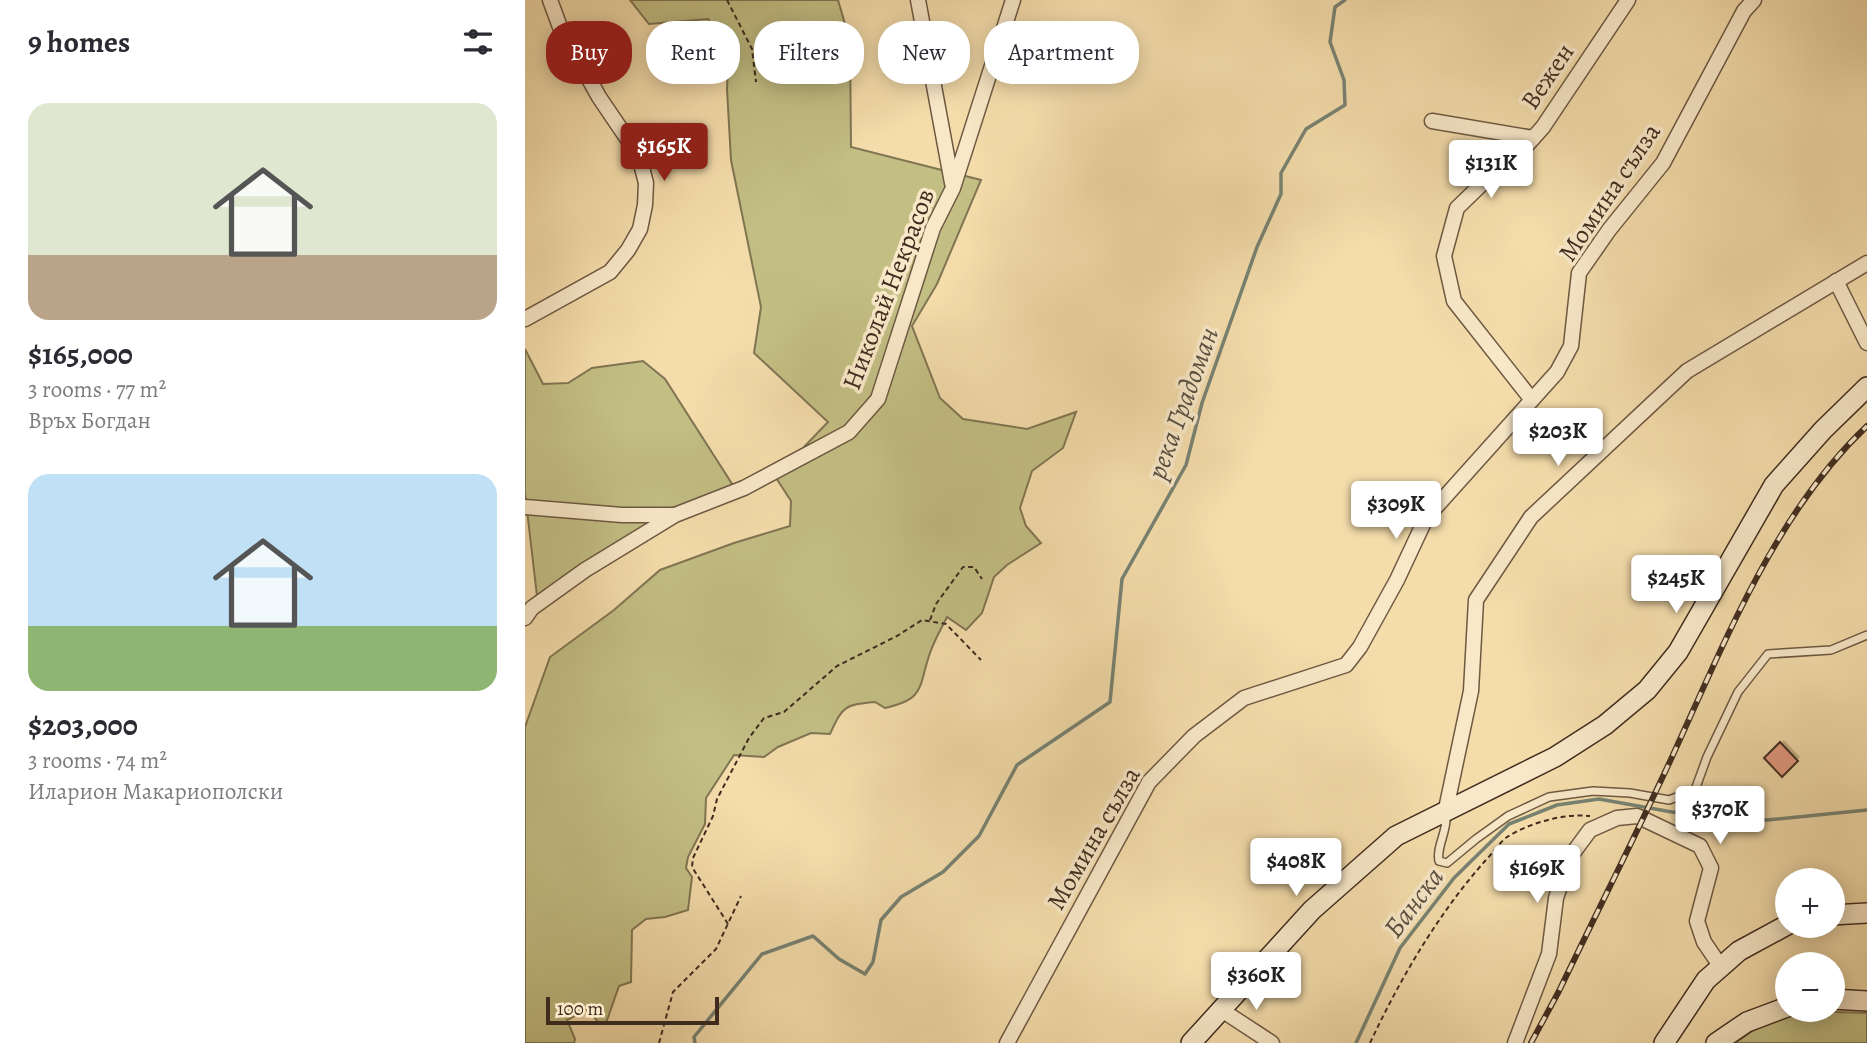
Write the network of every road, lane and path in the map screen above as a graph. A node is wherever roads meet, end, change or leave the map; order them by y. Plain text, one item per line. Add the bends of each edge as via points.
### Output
1 (550, 0) edge
2 (727, 0) edge
3 (918, 0) edge
4 (1013, 0) edge
5 (1628, 0) edge
6 (1754, 0) edge
7 (754, 66) edge
8 (1432, 121) dead end
9 (1533, 138) junction
10 (953, 188) junction
11 (1867, 264) edge
12 (1836, 281) junction
13 (525, 319) edge
14 (1867, 343) edge
15 (1867, 387) edge
16 (1532, 400) junction
17 (525, 507) edge
18 (675, 515) junction
19 (982, 579) dead end
20 (525, 618) edge
21 (930, 621) junction
22 (1867, 635) edge
23 (981, 660) dead end
24 (1446, 809) junction
25 (1617, 818) junction
26 (741, 896) dead end
27 (1867, 913) edge
28 (1845, 914) edge
29 (728, 924) junction
30 (1775, 932) edge
31 (1721, 967) junction
32 (1845, 1000) edge
33 (1867, 1001) edge
34 (1220, 1009) junction
35 (1775, 1012) edge
36 (659, 1043) edge
37 (1007, 1043) edge
38 (1191, 1043) edge
39 (1272, 1043) edge
40 (1370, 1043) edge
41 (1515, 1043) edge
42 (1664, 1043) edge
43 (1716, 1043) edge

1 - 13 street via 599,97 639,156 646,183 645,205 640,229 610,272
2 - 7 path via 752,49
3 - 10 street
4 - 10 street, Николай Некрасов
5 - 9 street, Вежен
6 - 16 street, Момина сълза via 1663,163 1579,273 1571,346 1557,372
8 - 9 street
9 - 16 street, Вежен via 1457,208 1444,257 1454,301
10 - 18 street, Николай Некрасов via 933,228 878,399 849,432 744,488
11 - 12 street
12 - 14 street
12 - 24 street via 1687,371 1531,517 1476,600 1471,691
15 - 24 street via 1774,485 1678,652 1647,690 1605,725 1555,757
16 - 37 street, Момина сълза via 1426,518 1397,580 1346,665 1244,698 1194,736 1149,782
17 - 18 street
18 - 20 street, Николай Некрасов via 585,569
19 - 21 path via 974,567 963,567 936,604
21 - 23 path via 946,624
21 - 29 path via 922,620 837,666 784,712 764,718 749,738 693,858 692,867
22 - 24 lane via 1831,650 1768,654 1738,692 1695,790 1669,800 1593,791 1549,797 1508,817 1447,863 1439,861 1438,854 1447,825
24 - 34 street via 1396,836 1312,910
25 - 31 street via 1637,816 1700,846 1711,868 1697,921 1704,943
25 - 40 path via 1584,815 1545,821 1506,838 1440,921
25 - 41 street via 1590,830 1570,857 1556,898 1549,954
26 - 29 path
27 - 28 street
29 - 36 path via 716,949 673,992
30 - 31 street
31 - 42 street via 1706,980
32 - 33 street
34 - 38 street
34 - 39 street
35 - 43 street

